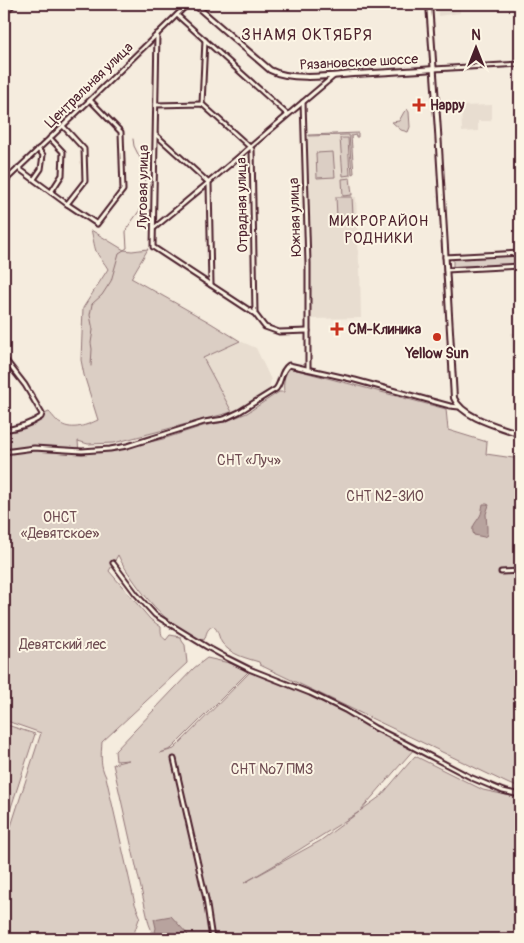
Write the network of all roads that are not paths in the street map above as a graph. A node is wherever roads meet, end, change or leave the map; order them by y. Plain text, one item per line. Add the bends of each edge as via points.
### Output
1 (14, 4) edge
2 (188, 4) edge
3 (194, 4) edge
4 (429, 4) edge
5 (4, 13) edge
6 (177, 15) junction
7 (157, 34) junction
8 (205, 40) junction
9 (520, 64) edge
10 (434, 69) junction
11 (334, 76) junction
12 (90, 100) junction
13 (303, 102) junction
14 (202, 104) junction
15 (156, 105) junction
16 (288, 114) junction
17 (63, 126) junction
18 (156, 134) junction
19 (50, 138) junction
20 (250, 146) junction
21 (38, 149) junction
22 (18, 168) junction
23 (34, 179) junction
24 (4, 182) edge
25 (209, 183) junction
26 (51, 192) junction
27 (67, 204) junction
28 (153, 229) junction
29 (519, 253) edge
30 (445, 257) junction
31 (519, 266) edge
32 (446, 270) junction
33 (211, 285) junction
34 (255, 314) junction
35 (308, 331) junction
36 (4, 358) edge
37 (308, 369) junction
38 (458, 406) junction
39 (4, 430) edge
40 (520, 434) edge
41 (4, 452) edge
42 (113, 563) dead end
43 (520, 571) edge
44 (501, 572) dead end
45 (174, 759) dead end
46 (520, 795) edge
47 (212, 939) edge

1 - 5 street
2 - 6 street, Центральная улица
3 - 11 main road, Рязановское шоссе via 277,74
4 - 10 main road
6 - 7 street, Центральная улица
6 - 8 street
7 - 12 street, Центральная улица
7 - 15 street, Луговая улица
8 - 14 street
8 - 16 street
9 - 10 street, Рязановское шоссе
10 - 11 main road, Рязановское шоссе
10 - 30 main road
11 - 13 street
12 - 17 street, Центральная улица
12 - 27 street via 122,132 123,190 97,224
13 - 16 street
13 - 35 street, Южная улица
14 - 15 street
14 - 20 street, Отрадная улица
15 - 18 street, Луговая улица
16 - 20 street
17 - 19 street, Центральная улица
17 - 27 street via 84,149 85,181
18 - 25 street
18 - 28 street, Луговая улица
19 - 21 street, Центральная улица
19 - 26 street via 62,152 62,175
20 - 25 street
20 - 34 street, Отрадная улица via 253,153
21 - 22 street, Центральная улица
21 - 23 street via 42,155 41,169
22 - 23 street
22 - 24 street, Центральная улица
23 - 26 street
25 - 28 street
25 - 33 street
26 - 27 street
28 - 33 street, Луговая улица via 153,247
29 - 30 street
29 - 31 street
30 - 32 main road
31 - 32 street
32 - 38 main road via 454,398
33 - 34 street, Луговая улица
34 - 35 street, Луговая улица via 265,327 279,332
35 - 37 street, Южная улица
36 - 39 street via 42,414 31,423
37 - 38 street
37 - 41 street via 289,365 276,389 224,419 127,446 82,451 34,448
38 - 40 main road via 476,418
42 - 46 street via 156,615 214,651 345,710 472,778
43 - 44 street
45 - 47 street

